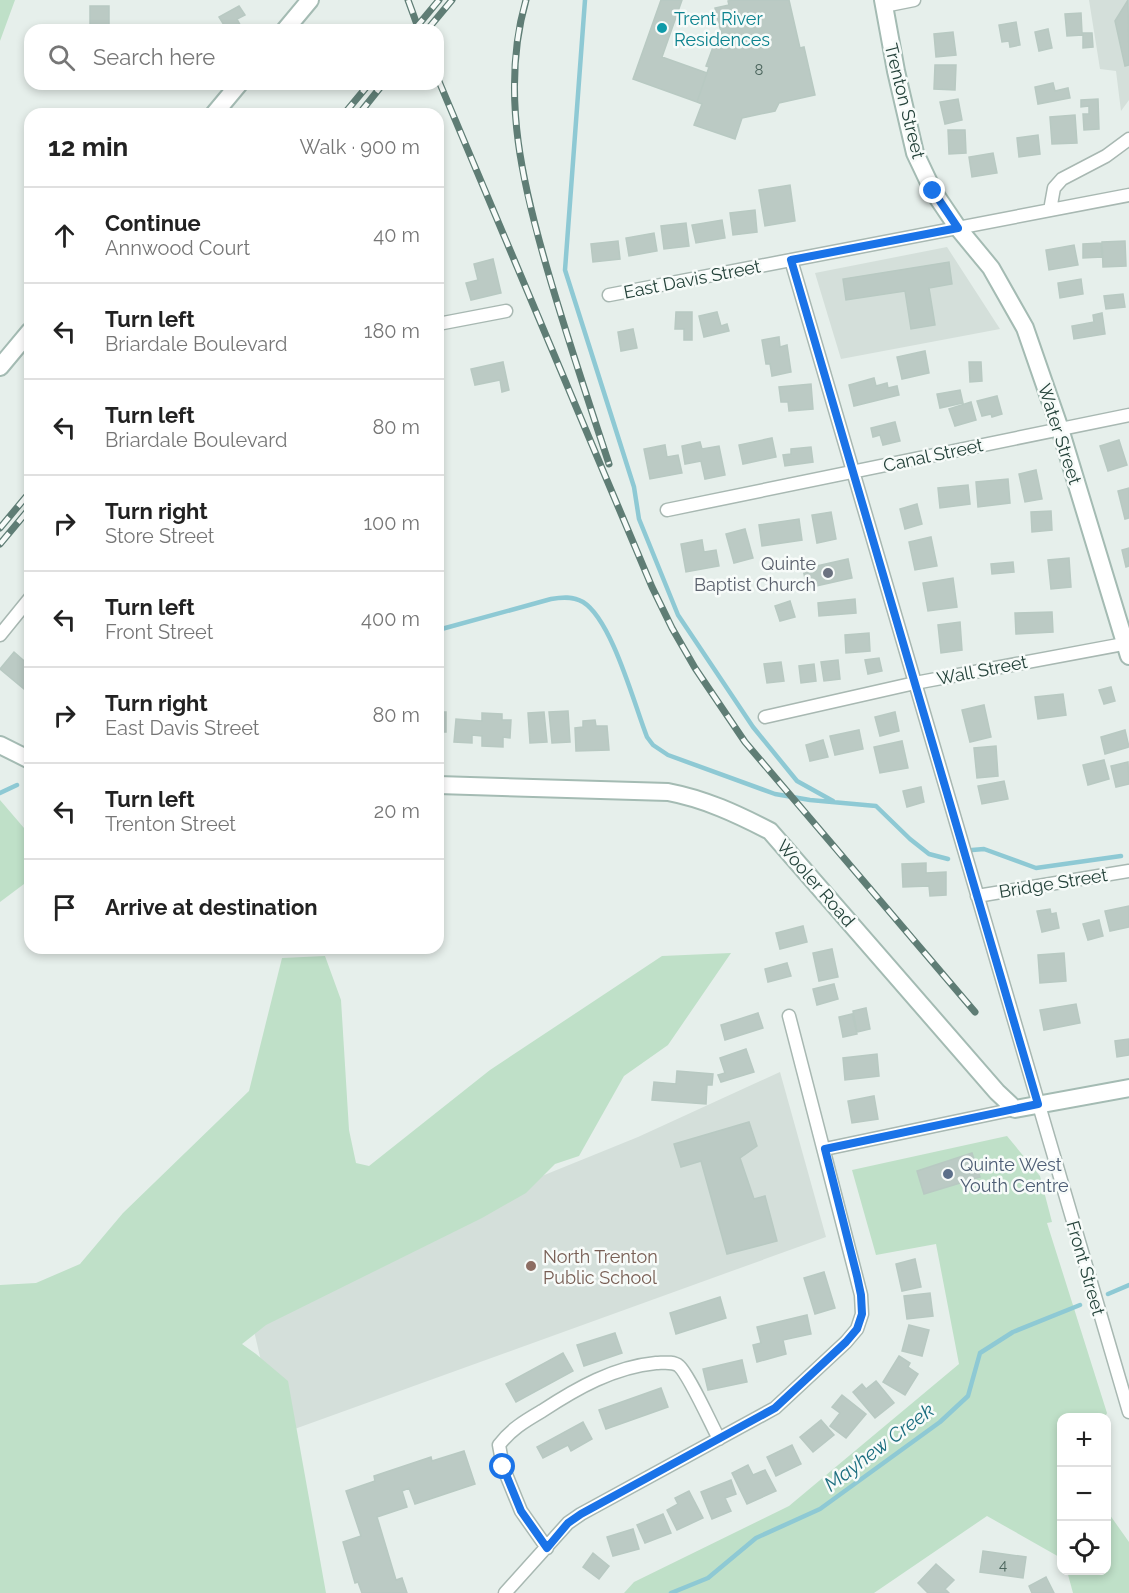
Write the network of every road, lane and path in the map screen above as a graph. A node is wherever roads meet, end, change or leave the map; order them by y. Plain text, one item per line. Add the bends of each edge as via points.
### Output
1 (310, 0) edge
2 (914, 0) edge
3 (883, 3) edge
4 (290, 24) edge
5 (234, 90) edge
6 (219, 108) edge
7 (1129, 139) edge
8 (1129, 195) edge
9 (1050, 210) junction
10 (958, 228) junction
11 (791, 260) junction
12 (609, 295) dead end
13 (506, 311) dead end
14 (444, 323) edge
15 (24, 338) edge
16 (0, 367) edge
17 (1129, 415) edge
18 (1060, 429) junction
19 (852, 472) junction
20 (668, 510) dead end
21 (24, 605) edge
22 (0, 634) edge
23 (1128, 647) edge
24 (915, 683) junction
25 (765, 717) dead end
26 (0, 745) edge
27 (24, 757) edge
28 (444, 785) edge
29 (1129, 871) edge
30 (977, 896) junction
31 (789, 1016) dead end
32 (1129, 1088) edge
33 (1038, 1104) junction
34 (1015, 1109) junction
35 (825, 1149) junction
36 (1129, 1412) edge
37 (719, 1439) junction
38 (547, 1548) junction
39 (505, 1593) edge

1 - 4 street
2 - 3 street
3 - 10 street, Trenton Street via 915,153 933,191
5 - 6 street
7 - 9 street via 1062,179 1054,189
8 - 9 street, East Davis Street
9 - 10 street, East Davis Street
10 - 11 street, East Davis Street
10 - 18 street, Water Street via 991,268 1025,328
11 - 12 street, East Davis Street
11 - 19 street, Front Street
13 - 14 street
15 - 16 street
17 - 18 street, Canal Street
18 - 19 street, Canal Street
18 - 23 street, Water Street
19 - 20 street, Canal Street
19 - 24 street, Front Street
21 - 22 street
23 - 24 street, Wall Street
24 - 25 street, Wall Street
24 - 30 street, Front Street
26 - 27 street
28 - 34 street, Wooler Road via 668,792 702,800 770,831
29 - 30 street, Bridge Street
30 - 33 street, Front Street
31 - 35 street
32 - 33 street
33 - 34 street
33 - 36 street, Front Street
34 - 35 street
35 - 37 street via 861,1295 862,1314 857,1329 775,1408
37 - 38 street via 581,1514
37 - 38 street via 686,1378 671,1363 635,1366 568,1393 515,1427 499,1445 503,1467 521,1511
38 - 39 street

